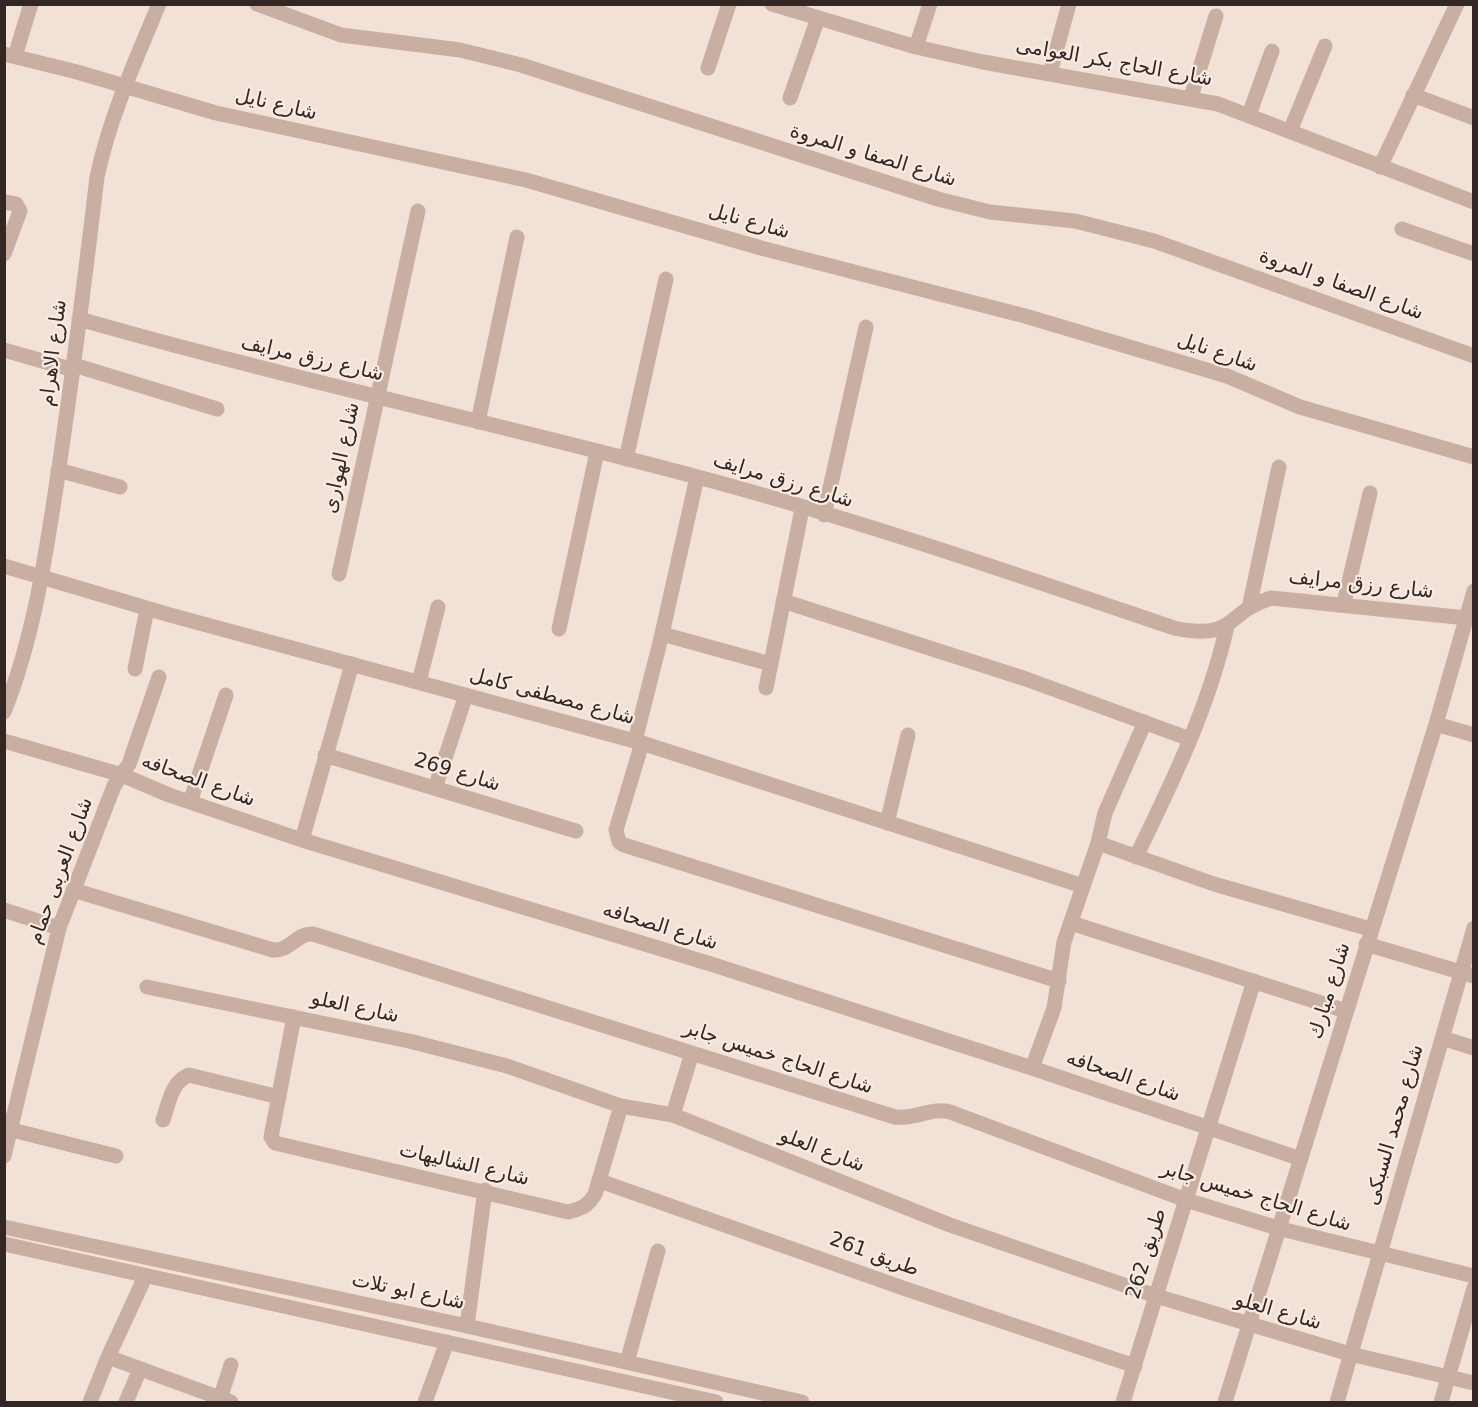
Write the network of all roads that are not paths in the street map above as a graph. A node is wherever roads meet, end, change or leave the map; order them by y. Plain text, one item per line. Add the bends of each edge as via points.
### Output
1 (31, 4) edge
2 (159, 4) edge
3 (257, 4) edge
4 (729, 4) edge
5 (772, 4) edge
6 (930, 4) edge
7 (1070, 4) edge
8 (1457, 4) edge
9 (1216, 16) dead end
10 (818, 18) junction
11 (1325, 46) dead end
12 (916, 47) junction
13 (1272, 51) dead end
14 (10, 55) edge
15 (708, 68) dead end
16 (1050, 73) junction
17 (124, 86) junction
18 (1413, 95) junction
19 (1191, 97) junction
20 (790, 98) dead end
21 (1249, 115) junction
22 (1473, 118) edge
23 (1290, 131) junction
24 (1380, 167) junction
25 (4, 202) edge
26 (1473, 202) edge
27 (418, 211) dead end
28 (1402, 229) dead end
29 (517, 237) dead end
30 (4, 254) edge
31 (1473, 254) edge
32 (666, 279) dead end
33 (79, 319) junction
34 (866, 327) dead end
35 (4, 350) edge
36 (1473, 356) edge
37 (74, 368) junction
38 (378, 396) junction
39 (217, 409) dead end
40 (478, 422) junction
41 (597, 452) junction
42 (1473, 457) edge
43 (626, 459) junction
44 (1279, 467) dead end
45 (58, 470) junction
46 (697, 477) junction
47 (120, 487) dead end
48 (1370, 493) dead end
49 (802, 509) junction
50 (824, 515) junction
51 (4, 566) edge
52 (339, 574) dead end
53 (42, 577) junction
54 (1473, 591) edge
55 (783, 602) junction
56 (1344, 603) junction
57 (438, 607) dead end
58 (1249, 608) junction
59 (147, 609) junction
60 (1227, 626) junction
61 (1468, 628) edge
62 (559, 629) dead end
63 (662, 634) junction
64 (352, 664) junction
65 (771, 664) junction
66 (135, 669) dead end
67 (159, 677) dead end
68 (419, 682) junction
69 (766, 688) dead end
70 (226, 695) dead end
71 (466, 695) junction
72 (4, 712) edge
73 (1145, 722) junction
74 (1436, 724) junction
75 (908, 735) dead end
76 (1473, 735) edge
77 (1190, 739) junction
78 (4, 741) edge
79 (639, 742) junction
80 (325, 755) junction
81 (122, 775) junction
82 (435, 789) junction
83 (190, 802) junction
84 (887, 823) junction
85 (576, 831) dead end
86 (302, 840) junction
87 (1098, 843) junction
88 (1136, 857) junction
89 (1083, 886) junction
90 (73, 890) junction
91 (4, 910) edge
92 (1071, 923) junction
93 (59, 928) junction
94 (1473, 928) edge
95 (1368, 936) junction
96 (1467, 974) edge
97 (1059, 981) junction
98 (1254, 981) junction
99 (147, 987) dead end
100 (1346, 1011) junction
101 (294, 1017) junction
102 (1442, 1038) junction
103 (1473, 1048) edge
104 (692, 1053) junction
105 (1032, 1068) junction
106 (279, 1097) junction
107 (621, 1106) junction
108 (673, 1115) junction
109 (164, 1120) dead end
110 (1208, 1129) junction
111 (12, 1130) junction
112 (4, 1156) edge
113 (116, 1156) dead end
114 (1301, 1159) junction
115 (600, 1181) junction
116 (485, 1190) junction
117 (1186, 1200) junction
118 (4, 1227) edge
119 (1281, 1229) junction
120 (4, 1244) edge
121 (657, 1251) dead end
122 (1379, 1254) junction
123 (1473, 1276) edge
124 (146, 1277) junction
125 (1473, 1288) edge
126 (1156, 1296) junction
127 (411, 1314) junction
128 (467, 1326) junction
129 (1250, 1326) junction
130 (407, 1333) junction
131 (447, 1342) junction
132 (1350, 1354) junction
133 (108, 1357) junction
134 (627, 1362) junction
135 (231, 1365) dead end
136 (1135, 1366) junction
137 (140, 1369) junction
138 (1448, 1379) junction
139 (1473, 1383) edge
140 (225, 1401) edge
141 (90, 1402) edge
142 (126, 1402) edge
143 (425, 1402) edge
144 (716, 1402) edge
145 (802, 1402) edge
146 (1123, 1402) edge
147 (1225, 1402) edge
148 (1337, 1402) edge
149 (1441, 1402) edge

1 - 14 street
2 - 17 street, شارع الاهرام
3 - 36 street, شارع الصفا و المروة via 341,35 460,50 521,65 938,199 990,212 1064,219 1154,241
4 - 15 street
5 - 10 street, شارع الحاج بكر العوامى
6 - 12 street
7 - 16 street
8 - 18 street
9 - 19 street
10 - 12 street, شارع الحاج بكر العوامى
10 - 20 street
11 - 23 street
12 - 16 street, شارع الحاج بكر العوامى
13 - 21 street
14 - 17 street, شارع نايل
16 - 19 street, شارع الحاج بكر العوامى
17 - 33 street, شارع الاهرام via 111,119 97,177
17 - 42 street, شارع نايل via 289,130 526,180 761,248 1025,316 1227,376 1300,407
18 - 22 street
18 - 24 street
19 - 21 street, شارع الحاج بكر العوامى
21 - 23 street, شارع الحاج بكر العوامى
23 - 24 street, شارع الحاج بكر العوامى
24 - 26 street, شارع الحاج بكر العوامى
25 - 30 street via 18,206 20,211
27 - 38 street, شارع الهوارى
28 - 31 street
29 - 40 street
32 - 43 street
33 - 37 street, شارع الاهرام
33 - 38 street, شارع رزق مرايف via 209,356
34 - 50 street
35 - 37 street
37 - 39 street
37 - 45 street, شارع الاهرام
38 - 40 street, شارع رزق مرايف
38 - 52 street, شارع الهوارى
40 - 41 street, شارع رزق مرايف
41 - 43 street, شارع رزق مرايف
41 - 62 street
43 - 46 street, شارع رزق مرايف
44 - 58 street
45 - 47 street
45 - 53 street, شارع الاهرام
46 - 49 street, شارع رزق مرايف
46 - 63 street
48 - 56 street
49 - 50 street, شارع رزق مرايف
49 - 55 street
50 - 60 street, شارع رزق مرايف via 1174,628 1205,633
51 - 53 street, شارع مصطفى كامل
53 - 59 street, شارع مصطفى كامل
53 - 72 street, شارع الاهرام via 32,627
54 - 61 street, شارع مبارك
55 - 65 street
55 - 73 street via 982,664
56 - 58 street, شارع رزق مرايف via 1271,598
56 - 61 street, شارع رزق مرايف
57 - 68 street
58 - 60 street, شارع رزق مرايف
59 - 64 street, شارع مصطفى كامل
59 - 66 street
60 - 77 street via 1221,654
61 - 74 street, شارع مبارك
63 - 65 street
63 - 79 street
64 - 68 street, شارع مصطفى كامل
64 - 80 street
65 - 69 street
67 - 81 street, شارع العربى حمام
68 - 71 street, شارع مصطفى كامل
70 - 83 street
71 - 79 street, شارع مصطفى كامل
71 - 82 street
73 - 77 street
73 - 87 street via 1105,813
74 - 76 street
74 - 95 street, شارع مبارك
75 - 84 street
77 - 88 street
78 - 81 street, شارع الصحافه
79 - 84 street, شارع مصطفى كامل
79 - 97 street via 616,830 624,845
80 - 82 street, شارع 269
80 - 86 street
81 - 83 street, شارع الصحافه
81 - 90 street, شارع العربى حمام via 114,786
82 - 85 street, شارع 269
83 - 86 street, شارع الصحافه
84 - 89 street, شارع مصطفى كامل
86 - 105 street, شارع الصحافه via 714,965
87 - 88 street
87 - 89 street
88 - 95 street
89 - 92 street
90 - 93 street, شارع العربى حمام
90 - 104 street, شارع الحاج خميس جابر via 273,950 285,950 303,935 313,934
91 - 93 street
92 - 97 street via 1064,942
92 - 98 street
93 - 111 street, شارع العربى حمام
94 - 96 street, شارع محمد السبكى
95 - 96 street
95 - 100 street, شارع مبارك
96 - 102 street, شارع محمد السبكى
97 - 105 street via 1054,1008
98 - 100 street
98 - 110 street, طريق 262
99 - 101 street, شارع العلو
100 - 114 street, شارع مبارك
101 - 106 street, شارع الشاليهات
101 - 107 street, شارع العلو via 507,1066
102 - 103 street
102 - 122 street, شارع محمد السبكى
104 - 108 street
104 - 117 street, شارع الحاج خميس جابر via 896,1118 934,1110 950,1112
105 - 110 street, شارع الصحافه
106 - 109 street via 189,1075 182,1077 173,1090
106 - 116 street, شارع الشاليهات via 273,1142
107 - 108 street, شارع العلو
107 - 115 street, شارع الشاليهات
108 - 126 street, شارع العلو via 950,1225
110 - 114 street, شارع الصحافه
110 - 117 street, طريق 262
111 - 112 street, شارع العربى حمام
111 - 113 street
114 - 119 street, شارع مبارك
115 - 116 street, شارع الشاليهات via 590,1203 568,1212
115 - 136 street, طريق 261
116 - 128 street
117 - 119 street, شارع الحاج خميس جابر
117 - 126 street, طريق 262
118 - 127 street, شارع ابو تلات
119 - 122 street, شارع الحاج خميس جابر
119 - 129 street, شارع مبارك
120 - 124 street, شارع ابو تلات
121 - 134 street
122 - 123 street, شارع الحاج خميس جابر
122 - 132 street, شارع محمد السبكى
124 - 130 street, شارع ابو تلات
124 - 133 street
125 - 138 street
126 - 129 street, شارع العلو
126 - 136 street, طريق 262
127 - 128 street, شارع ابو تلات
127 - 130 street
128 - 134 street, شارع ابو تلات
129 - 132 street, شارع العلو
129 - 147 street, شارع مبارك
130 - 131 street, شارع ابو تلات
131 - 143 street
131 - 144 street, شارع ابو تلات
132 - 138 street, شارع العلو
132 - 148 street, شارع محمد السبكى
133 - 137 street
133 - 141 street
134 - 145 street, شارع ابو تلات
135 - 140 street
136 - 146 street, طريق 262
137 - 140 street
137 - 142 street
138 - 139 street, شارع العلو
138 - 149 street

